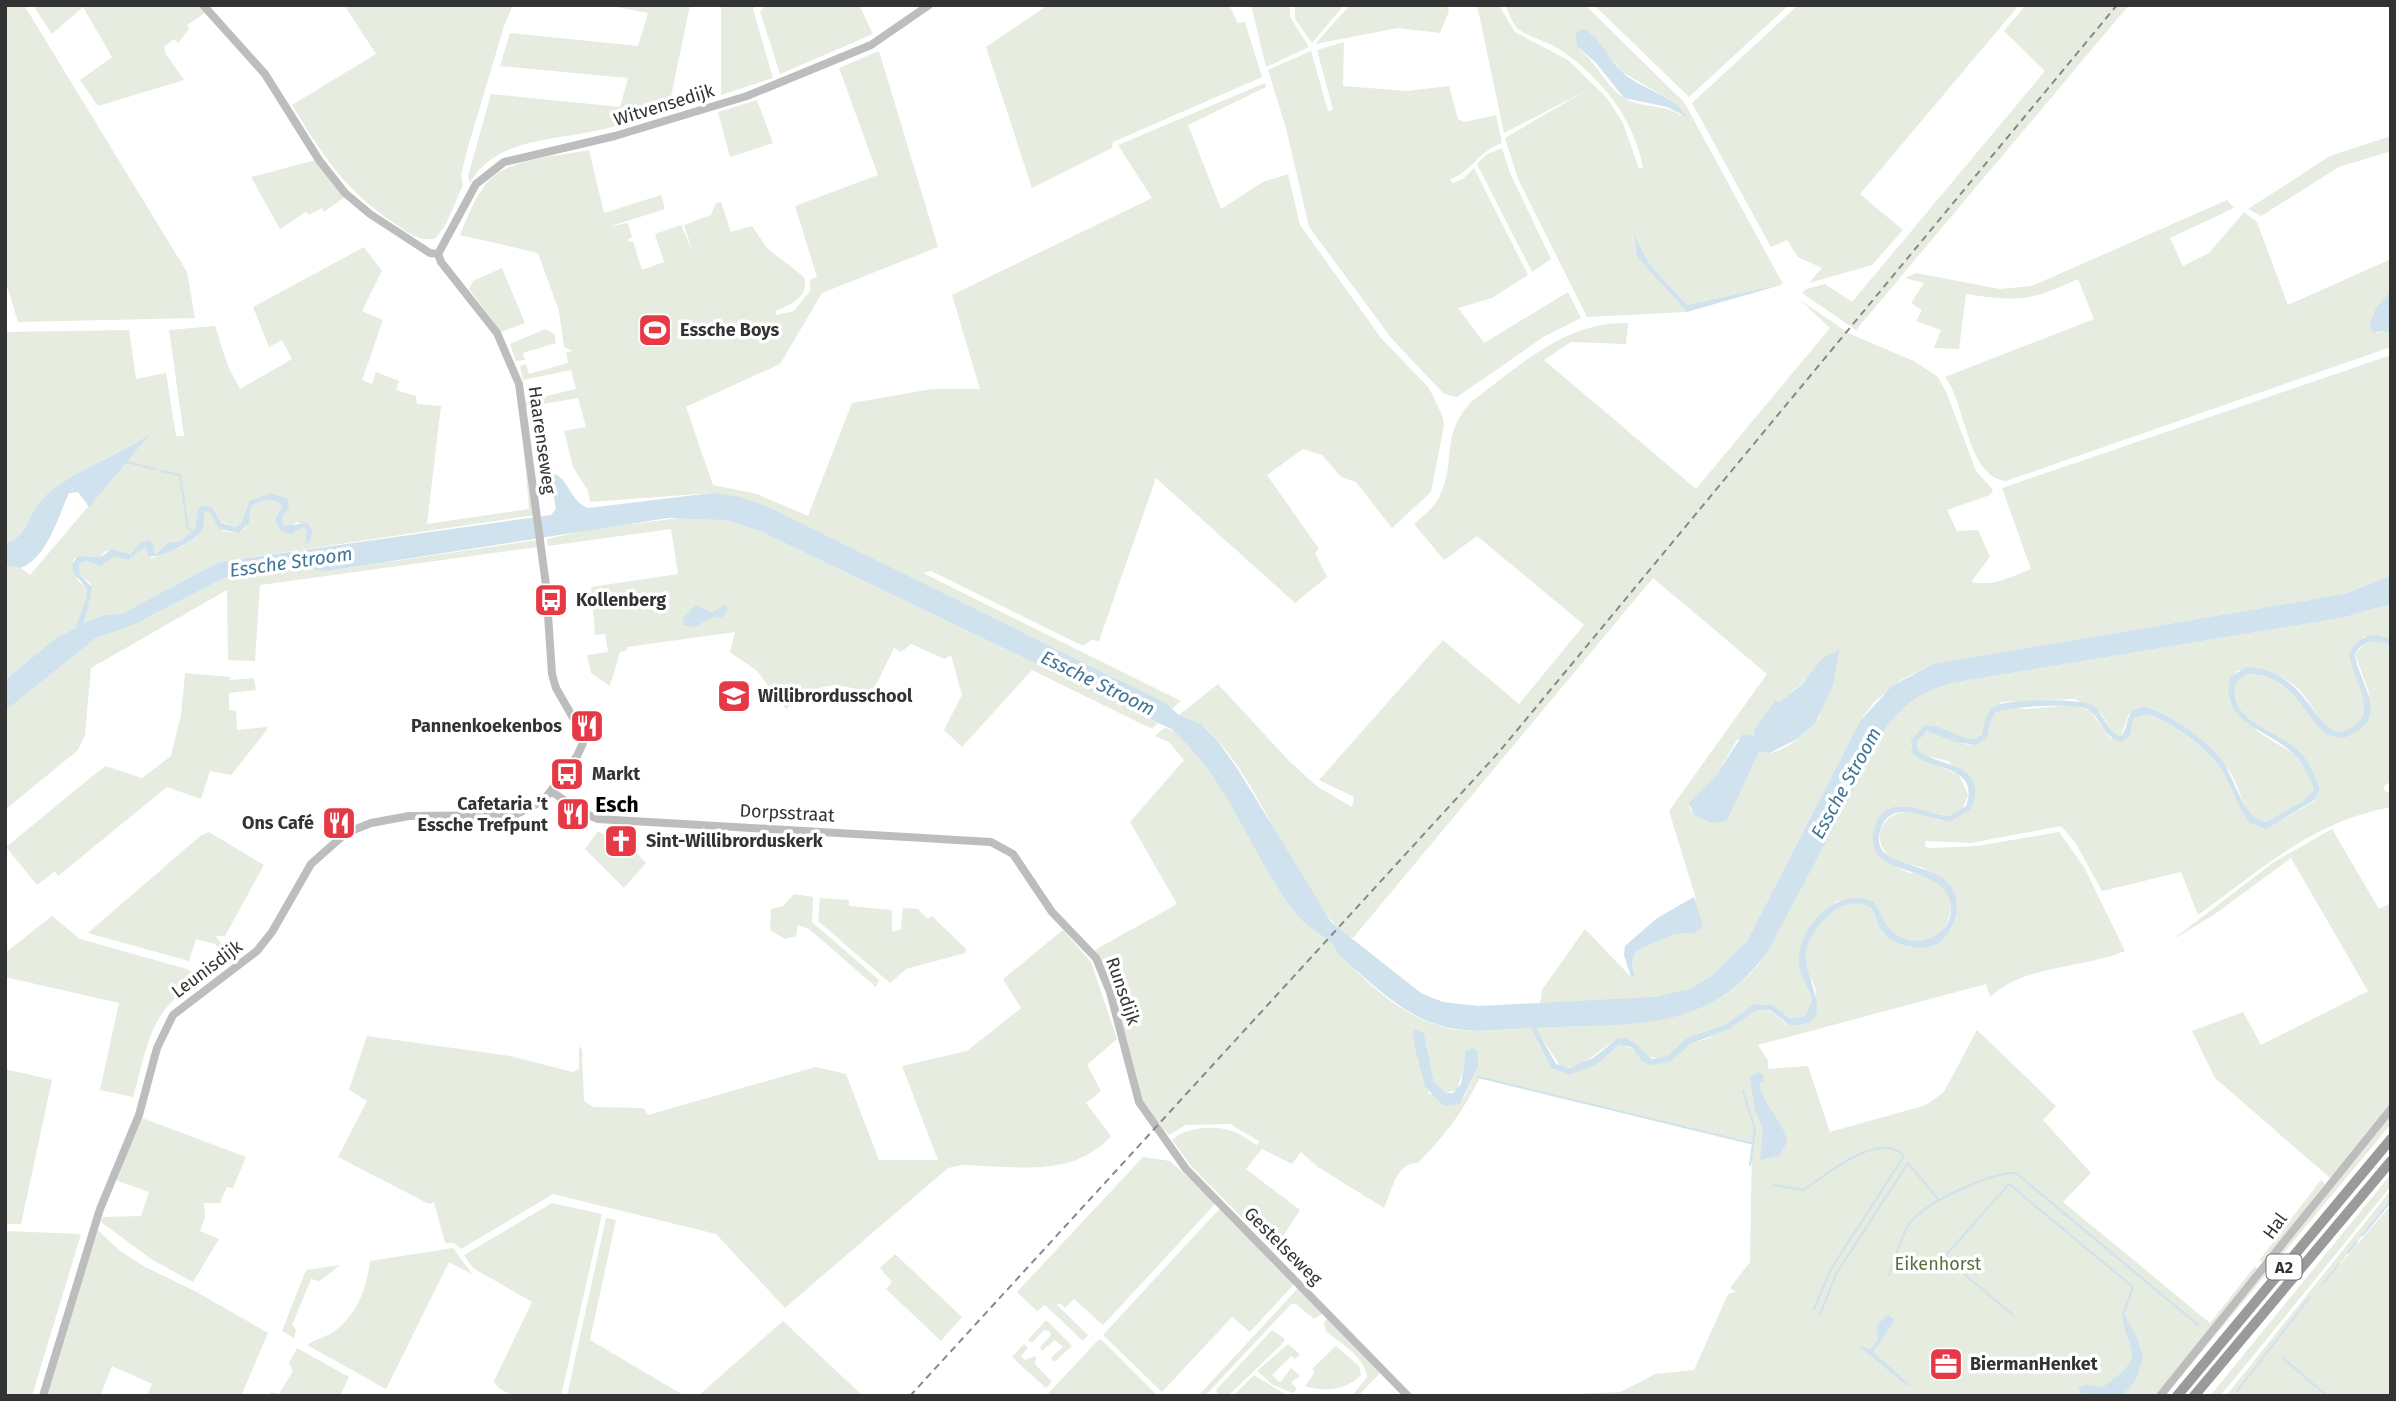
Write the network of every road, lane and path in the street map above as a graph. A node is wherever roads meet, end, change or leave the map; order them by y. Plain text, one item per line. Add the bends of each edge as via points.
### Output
1 (203, 5) edge
2 (929, 5) edge
3 (438, 254) junction
4 (570, 765) joint
5 (551, 791) junction
6 (1020, 863) joint
7 (2391, 1109) edge
8 (1144, 1110) joint
9 (2391, 1139) edge
10 (2391, 1161) edge
11 (43, 1396) edge
12 (1408, 1396) edge
13 (2160, 1396) edge
14 (2177, 1396) edge
15 (2194, 1396) edge

1 - 3 street, Haarenseweg via 265,75 345,193 378,219
2 - 3 street, Witvensedijk via 871,45 747,96 615,136 504,162 477,184
3 - 4 street, Haarenseweg via 497,333 523,398 552,674 583,743
4 - 5 street, Leunisdijk
5 - 6 street, Dorpsstraat via 598,819 991,842 1007,848
5 - 11 street, Leunisdijk via 537,805 515,815 409,816 371,822 341,836 311,864 257,951 173,1015 100,1209
6 - 8 street, Runsdijk via 1045,903 1084,942 1101,967
7 - 13 street, Hal
8 - 12 street, Gestelseweg via 1193,1178
9 - 14 highway, A2
10 - 15 highway, A2

